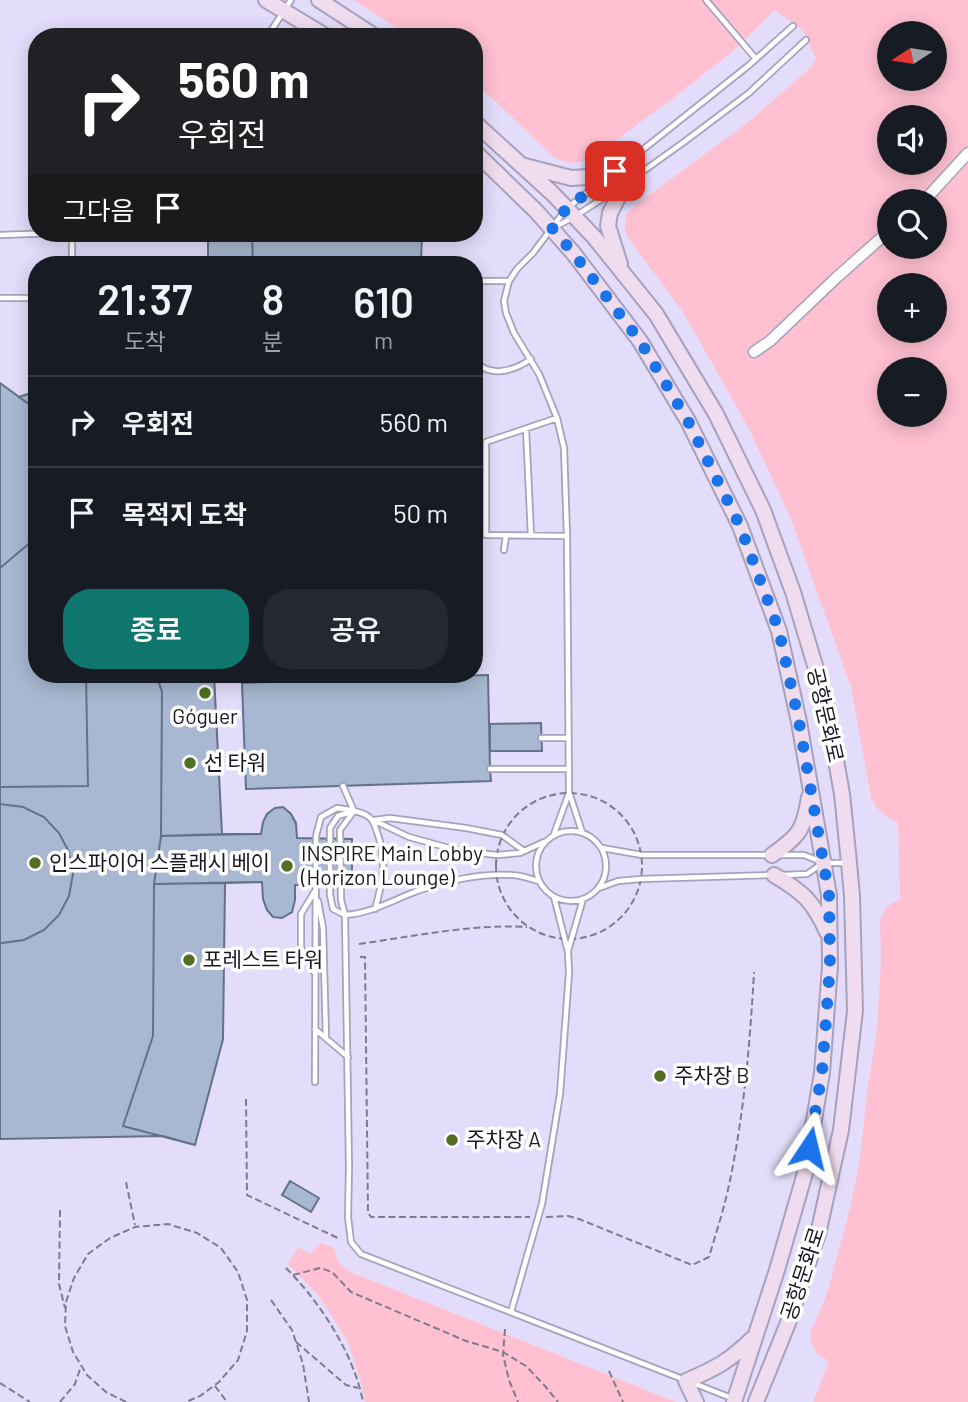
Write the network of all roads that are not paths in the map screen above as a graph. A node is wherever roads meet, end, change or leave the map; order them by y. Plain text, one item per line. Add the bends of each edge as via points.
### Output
1 (266, 0) edge
2 (320, 0) edge
3 (706, 0) edge
4 (287, 6) edge
5 (793, 26) dead end
6 (273, 28) edge
7 (315, 28) edge
8 (362, 28) edge
9 (806, 40) dead end
10 (756, 59) junction
11 (483, 130) edge
12 (968, 153) edge
13 (483, 160) edge
14 (520, 164) junction
15 (615, 171) junction
16 (625, 184) junction
17 (935, 189) edge
18 (570, 213) junction
19 (552, 228) junction
20 (28, 234) edge
21 (0, 235) edge
22 (877, 242) edge
23 (622, 272) junction
24 (483, 281) edge
25 (509, 281) junction
26 (0, 298) edge
27 (28, 299) edge
28 (754, 352) dead end
29 (531, 359) junction
30 (483, 369) edge
31 (557, 418) junction
32 (526, 429) junction
33 (506, 535) junction
34 (531, 535) junction
35 (567, 536) junction
36 (504, 550) dead end
37 (541, 738) dead end
38 (568, 738) junction
39 (489, 769) dead end
40 (569, 769) junction
41 (811, 785) junction
42 (343, 786) dead end
43 (569, 792) junction
44 (354, 810) junction
45 (373, 820) junction
46 (582, 832) junction
47 (554, 835) junction
48 (545, 841) junction
49 (602, 848) junction
50 (524, 851) junction
51 (772, 855) junction
52 (824, 863) junction
53 (849, 863) junction
54 (774, 875) junction
55 (539, 881) junction
56 (599, 888) junction
57 (316, 890) junction
58 (554, 897) junction
59 (583, 899) junction
60 (376, 909) junction
61 (345, 915) junction
62 (830, 938) junction
63 (568, 952) junction
64 (315, 974) junction
65 (315, 1029) junction
66 (326, 1038) junction
67 (348, 1058) junction
68 (315, 1082) dead end
69 (510, 1312) junction
70 (757, 1334) junction
71 (686, 1381) junction
72 (736, 1401) edge
73 (696, 1402) edge
74 (756, 1402) edge

1 - 4 street
2 - 8 street
3 - 10 lane
4 - 6 lane
4 - 7 street
5 - 10 lane
9 - 16 lane via 749,93
10 - 15 lane
11 - 14 street, 공항문화로
12 - 17 street
13 - 19 street, 공항문화로
14 - 15 street via 570,178
14 - 18 street, 공항문화로
15 - 18 lane
16 - 18 lane
16 - 23 street via 608,226
18 - 19 lane
18 - 19 lane
18 - 23 street, 공항문화로
19 - 25 lane
19 - 41 street, 공항문화로 via 640,341 688,421 740,526 779,631
20 - 21 lane
22 - 28 street
23 - 53 street, 공항문화로 via 656,314 716,414 763,510 825,699
24 - 25 lane
25 - 29 lane via 506,313
26 - 27 lane
29 - 30 lane via 494,372
29 - 31 lane
31 - 32 lane
31 - 35 lane via 564,448
32 - 33 lane via 486,442 486,535
32 - 34 lane
33 - 34 lane
33 - 36 lane
34 - 35 lane
35 - 38 lane
37 - 38 lane
38 - 40 lane
39 - 40 lane
40 - 43 lane
41 - 51 street via 799,832
41 - 52 street, 공항문화로
42 - 44 lane
43 - 46 lane
43 - 47 lane
44 - 45 lane
44 - 57 lane via 337,808 321,817 316,836
44 - 61 lane via 340,830
44 - 61 lane via 338,816 330,828 330,895 333,909
45 - 50 lane via 409,837 460,851 496,855
45 - 50 lane via 390,818 502,835
45 - 60 lane via 384,860
46 - 47 lane
46 - 49 lane
47 - 48 lane
48 - 50 lane
48 - 55 lane via 536,860
49 - 51 lane via 642,855
49 - 56 lane via 606,869
51 - 52 lane via 804,855
52 - 53 lane
52 - 54 lane via 807,874
52 - 62 street, 공항문화로
53 - 74 street, 공항문화로 via 855,1011 841,1130 818,1234
54 - 56 lane via 641,879
54 - 62 street via 806,897
55 - 58 lane
55 - 60 lane via 496,875 450,882
56 - 59 lane
57 - 64 lane
57 - 64 lane via 300,914 300,948
57 - 66 lane via 323,928
58 - 59 lane
58 - 63 lane
59 - 63 lane
60 - 61 lane
61 - 67 lane
62 - 70 street, 공항문화로 via 822,1073 805,1173
63 - 69 lane via 560,1094 542,1204
64 - 65 lane
65 - 66 lane
65 - 68 lane
66 - 67 lane
67 - 69 lane via 351,1242 360,1254
69 - 71 lane
70 - 71 street via 718,1367
70 - 72 street, 공항문화로
71 - 72 lane
71 - 73 street

